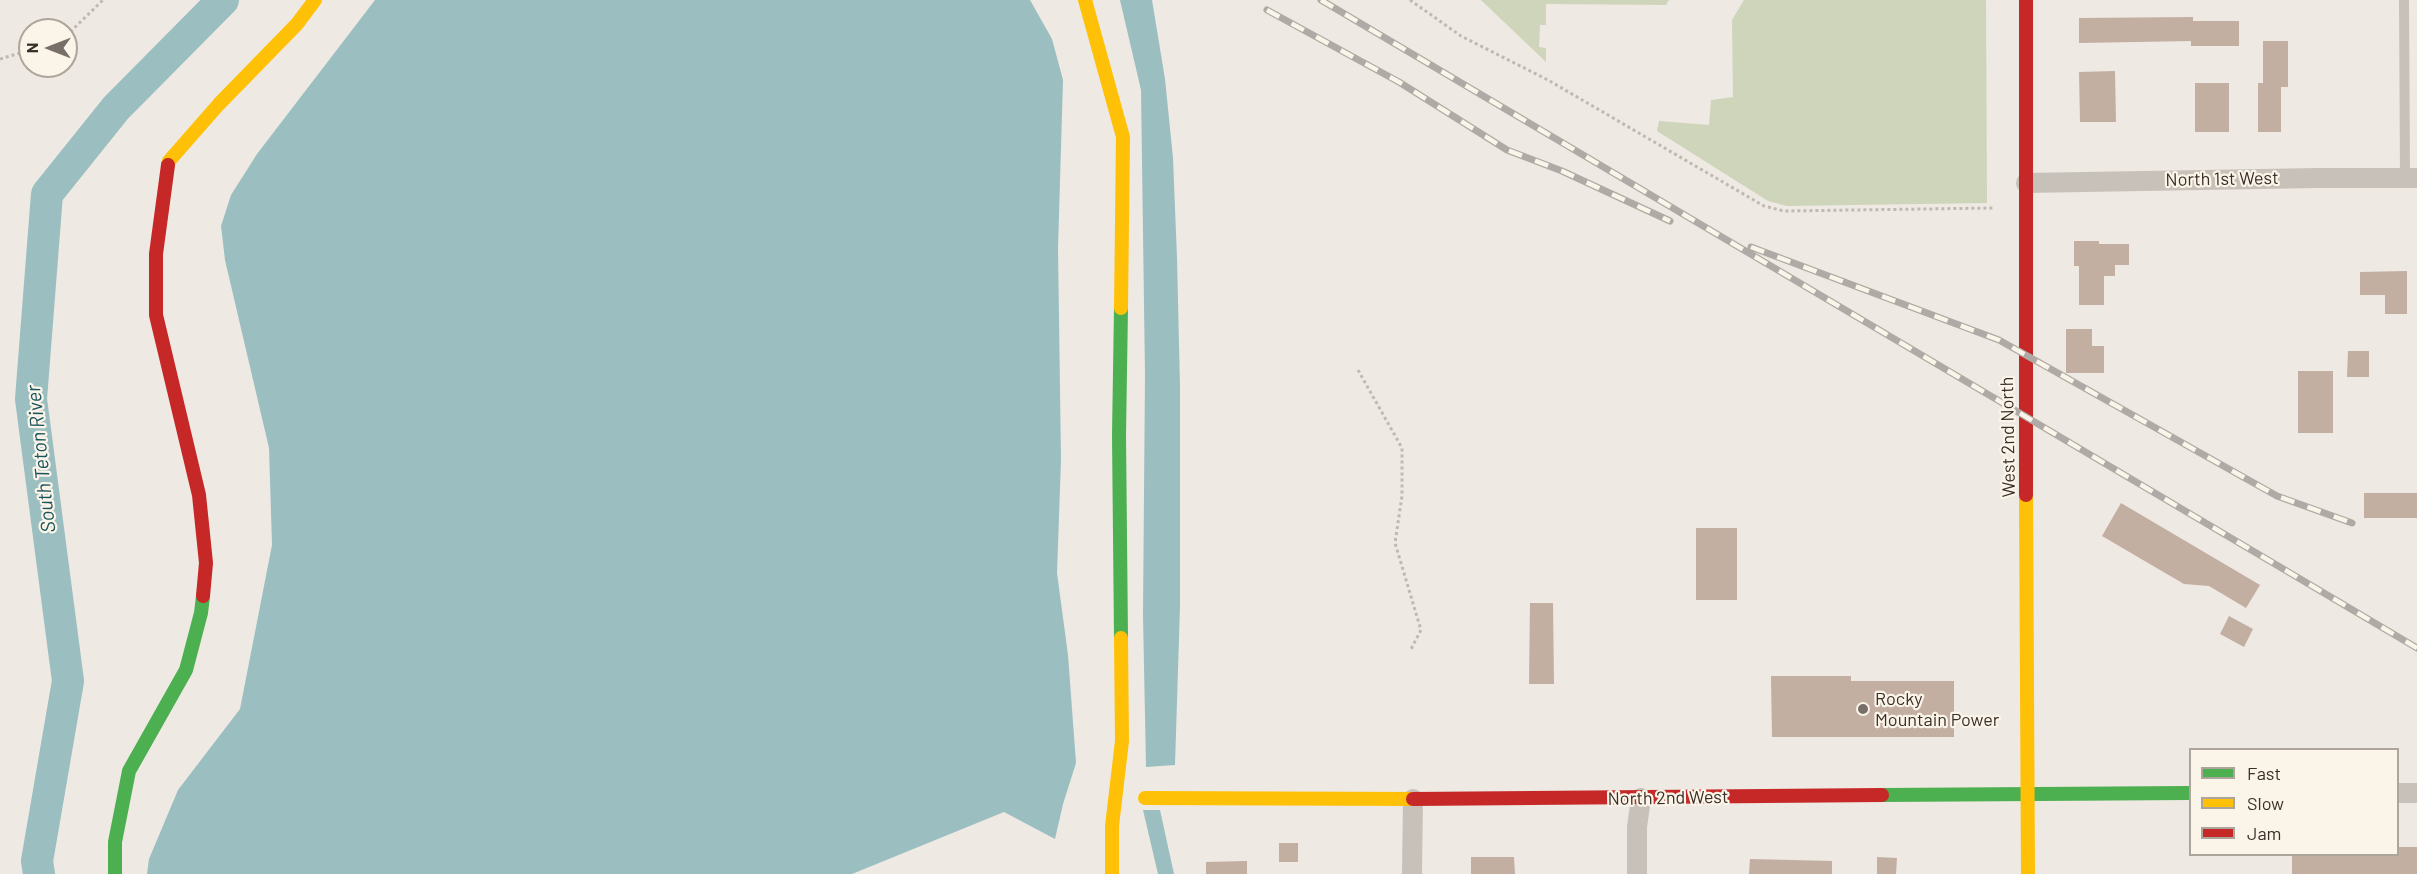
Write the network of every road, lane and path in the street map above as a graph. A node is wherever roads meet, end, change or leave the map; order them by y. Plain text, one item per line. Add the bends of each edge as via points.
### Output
1 (103, 0) edge
2 (315, 0) edge
3 (1085, 0) edge
4 (1410, 0) edge
5 (2026, 0) edge
6 (2404, 0) edge
7 (78, 24) edge
8 (18, 54) edge
9 (0, 59) edge
10 (2411, 178) edge
11 (2026, 183) junction
12 (1994, 208) dead end
13 (1358, 370) dead end
14 (1412, 649) dead end
15 (2028, 793) junction
16 (2189, 793) edge
17 (2399, 793) edge
18 (2417, 794) edge
19 (1145, 798) dead end
20 (1641, 798) junction
21 (1413, 799) junction
22 (115, 874) edge
23 (1112, 874) edge
24 (1413, 874) edge
25 (1637, 874) edge
26 (2028, 874) edge

1 - 7 path
2 - 22 street via 169,161 156,254 156,315 199,495 206,563 201,613 186,670 129,771 115,842
3 - 23 street via 1123,137 1119,435 1122,741 1112,826
4 - 12 path via 1461,36 1548,80 1764,206 1784,211
5 - 11 street, West 2nd North
6 - 10 lane
8 - 9 path
10 - 11 street, North 1st West
11 - 15 street, West 2nd North
13 - 14 path via 1402,448 1402,496 1395,543 1420,630
15 - 16 street, North 2nd West
15 - 20 street, North 2nd West
15 - 26 street, West 2nd North
17 - 18 street
19 - 21 street, North 2nd West
20 - 21 street, North 2nd West
20 - 25 street
21 - 24 street

